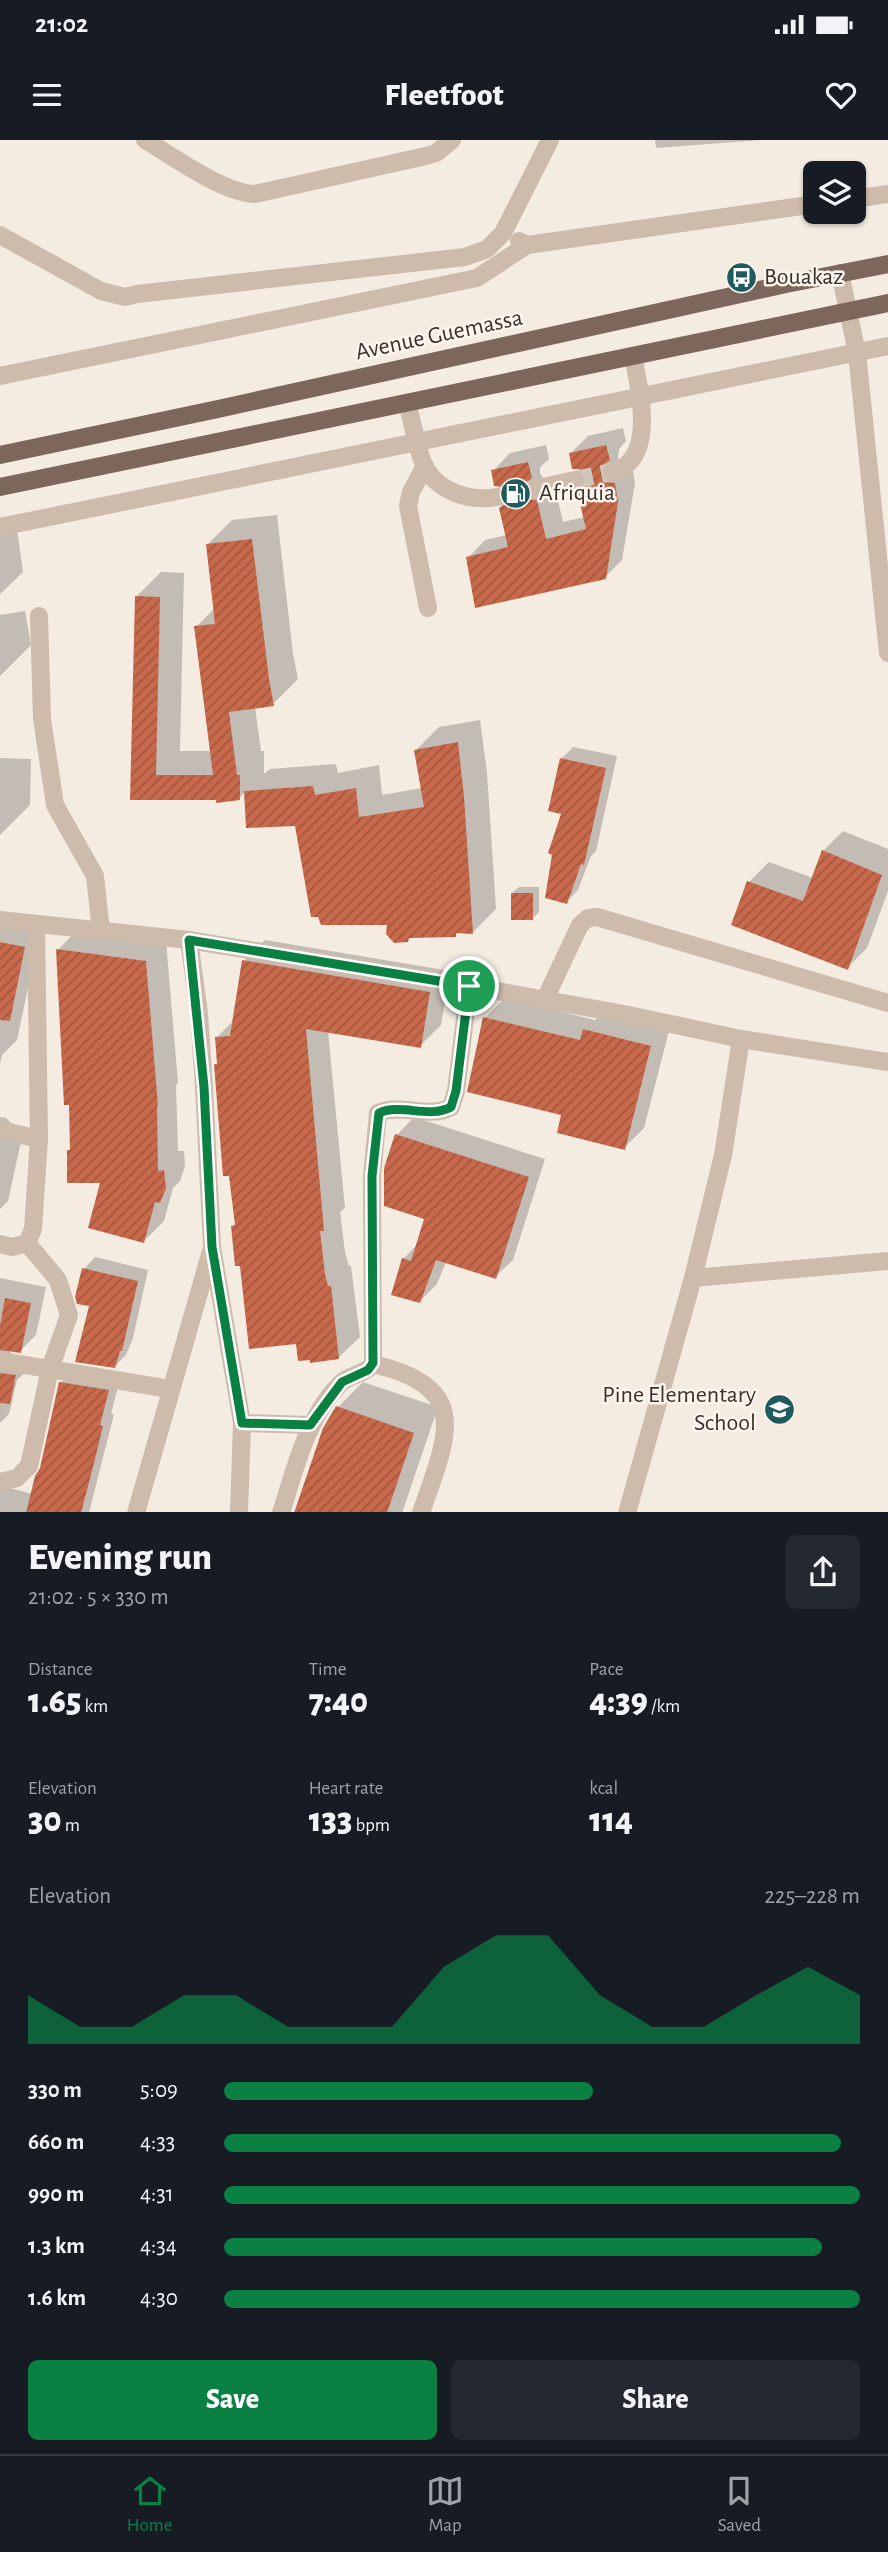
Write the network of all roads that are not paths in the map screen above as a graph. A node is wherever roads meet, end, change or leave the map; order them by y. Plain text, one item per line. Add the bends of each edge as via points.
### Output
1 (145, 140) edge
2 (452, 140) edge
3 (550, 140) edge
4 (888, 194) edge
5 (866, 197) edge
6 (803, 206) edge
7 (503, 233) junction
8 (0, 235) edge
9 (527, 245) junction
10 (888, 264) edge
11 (840, 274) junction
12 (888, 303) edge
13 (848, 312) junction
14 (888, 346) edge
15 (857, 353) junction
16 (633, 356) junction
17 (0, 376) edge
18 (641, 396) junction
19 (407, 402) junction
20 (418, 442) junction
21 (0, 455) edge
22 (425, 466) junction
23 (612, 472) tunnel mouth
24 (575, 480) tunnel mouth
25 (0, 487) edge
26 (534, 489) tunnel mouth
27 (497, 497) tunnel mouth
28 (0, 527) edge
29 (428, 608) dead end
30 (38, 616) dead end
31 (888, 653) edge
32 (0, 920) edge
33 (36, 924) junction
34 (101, 931) junction
35 (189, 940) junction
36 (469, 986) junction
37 (545, 999) junction
38 (888, 1003) edge
39 (741, 1039) junction
40 (888, 1062) edge
41 (0, 1130) edge
42 (39, 1139) junction
43 (27, 1242) junction
44 (0, 1244) edge
45 (212, 1247) junction
46 (888, 1261) edge
47 (693, 1278) junction
48 (0, 1361) edge
49 (373, 1363) junction
50 (50, 1369) junction
51 (170, 1389) junction
52 (242, 1423) junction
53 (310, 1425) junction
54 (0, 1482) edge
55 (136, 1512) edge
56 (239, 1512) edge
57 (281, 1512) edge
58 (421, 1512) edge
59 (627, 1512) edge

1 - 2 street via 235,191 255,194 426,156
3 - 7 street
4 - 5 street
6 - 9 street
7 - 8 street via 487,249 465,257 125,297 101,291
7 - 9 street
9 - 17 street via 477,278
10 - 11 main road, Avenue Guemassa
11 - 13 street
11 - 21 main road, Avenue Guemassa
12 - 13 main road
13 - 15 street
13 - 16 main road
14 - 15 street
15 - 18 street
15 - 31 street
16 - 18 street
16 - 19 main road
18 - 20 street
18 - 23 street via 643,419 637,449 628,464
19 - 20 street
19 - 25 main road
20 - 22 street
20 - 28 street
22 - 27 street via 461,496
22 - 29 street via 408,506
24 - 26 street
30 - 34 street via 42,719 55,805 96,876
32 - 33 street
33 - 34 street
33 - 42 street
34 - 35 street
35 - 36 street
35 - 45 street via 202,1063
36 - 37 street
36 - 49 street via 451,1107 379,1113 372,1176
37 - 38 street via 580,925 597,917
37 - 39 street
39 - 40 street
39 - 47 street via 723,1155
41 - 42 street
42 - 43 street via 33,1229
43 - 44 street via 12,1247
43 - 50 street via 58,1280 69,1315
45 - 51 street
45 - 52 street
46 - 47 street
47 - 59 street
48 - 50 street
49 - 53 street via 342,1382
49 - 58 street via 416,1378 440,1401 445,1436
50 - 51 street
50 - 54 street via 29,1466 16,1478
51 - 55 street
52 - 53 street
52 - 56 street
53 - 57 street

